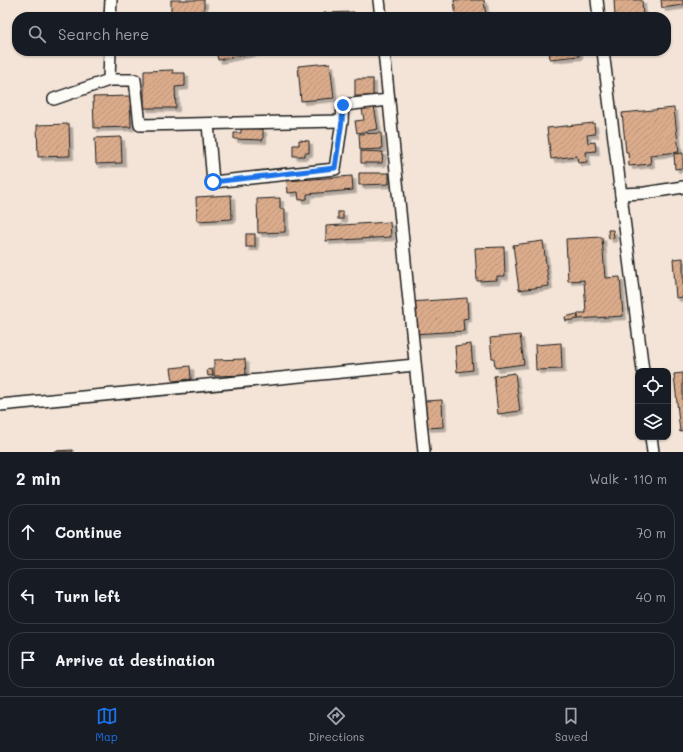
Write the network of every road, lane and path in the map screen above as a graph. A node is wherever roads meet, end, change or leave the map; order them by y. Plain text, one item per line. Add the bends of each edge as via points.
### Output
1 (111, 0) edge
2 (379, 0) edge
3 (597, 0) edge
4 (110, 12) edge
5 (380, 12) edge
6 (598, 12) edge
7 (110, 56) edge
8 (385, 56) edge
9 (604, 56) edge
10 (109, 80) junction
11 (54, 99) dead end
12 (389, 100) junction
13 (342, 121) junction
14 (208, 124) junction
15 (683, 187) edge
16 (621, 194) junction
17 (415, 365) junction
18 (643, 368) edge
19 (0, 405) edge
20 (651, 440) edge
21 (424, 452) edge
22 (653, 452) edge

1 - 4 street
2 - 5 street
3 - 6 street
7 - 10 street
8 - 12 street
9 - 16 street
10 - 11 street
10 - 14 street via 135,80 140,125
12 - 13 street via 343,105
12 - 17 street
13 - 14 street
13 - 14 street via 335,168 213,182
15 - 16 street
16 - 18 street
17 - 19 street
17 - 21 street
20 - 22 street

